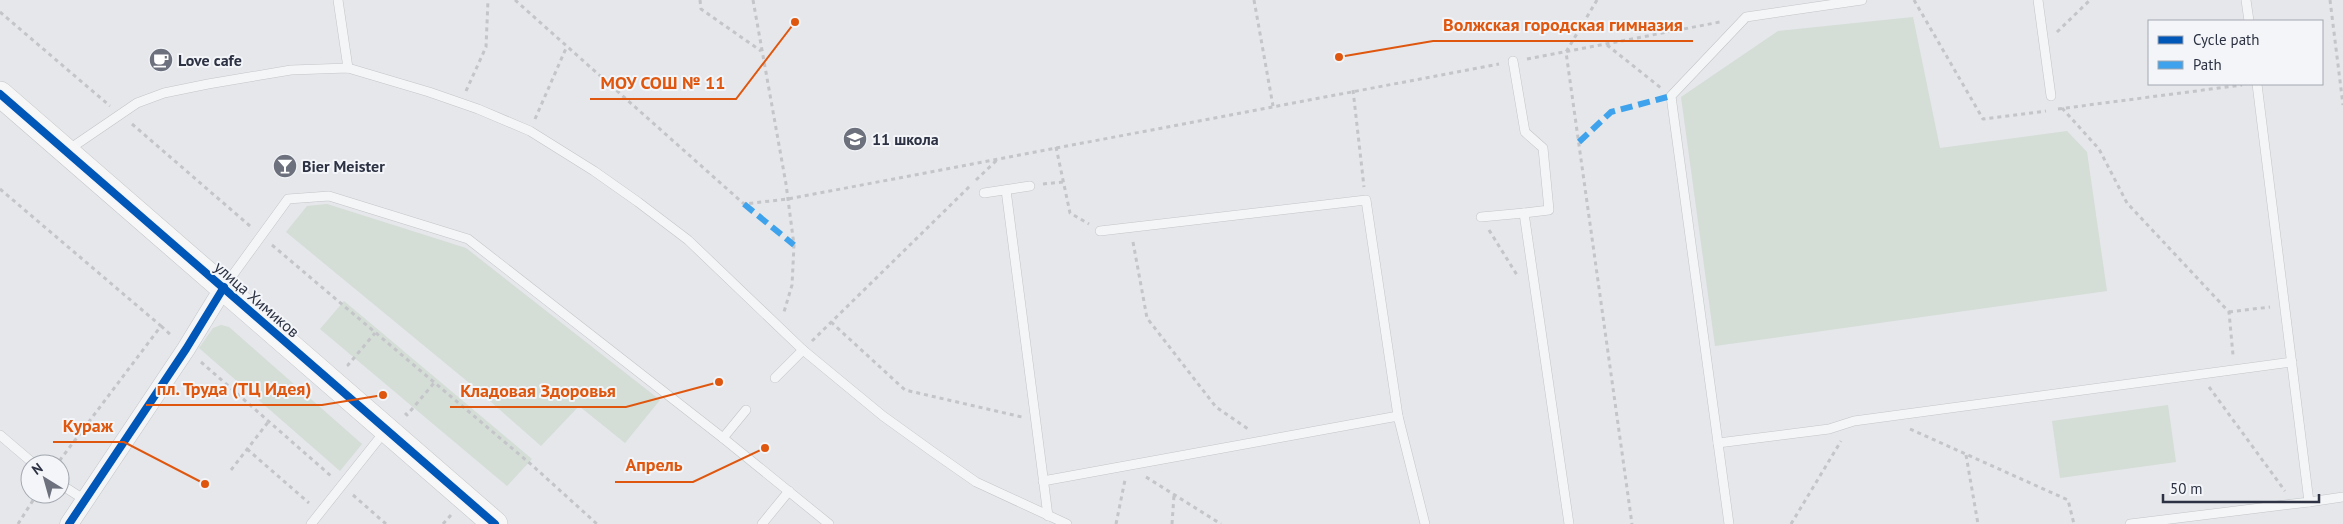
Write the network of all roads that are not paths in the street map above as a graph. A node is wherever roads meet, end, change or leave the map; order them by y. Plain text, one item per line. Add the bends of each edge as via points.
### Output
1 (338, 0) edge
2 (1862, 0) edge
3 (2038, 0) edge
4 (2246, 0) edge
5 (2249, 20) edge
6 (1513, 61) road end
7 (348, 68) junction
8 (2257, 85) edge
9 (0, 94) edge
10 (2051, 96) road end
11 (66, 152) junction
12 (1030, 186) dead end
13 (1006, 190) junction
14 (984, 193) dead end
15 (1524, 213) junction
16 (1481, 218) road end
17 (1100, 231) road end
18 (224, 287) junction
19 (803, 350) junction
20 (2292, 362) junction
21 (775, 378) dead end
22 (746, 410) dead end
23 (1398, 416) junction
24 (386, 431) junction
25 (0, 436) edge
26 (723, 438) junction
27 (1718, 444) junction
28 (22, 454) edge
29 (1043, 481) junction
30 (70, 490) edge
31 (789, 492) junction
32 (2343, 497) edge
33 (85, 500) junction
34 (2309, 502) junction
35 (1048, 516) junction
36 (69, 524) edge
37 (311, 524) edge
38 (495, 524) edge
39 (762, 524) edge
40 (829, 524) edge
41 (1066, 524) edge
42 (1425, 524) edge
43 (1569, 524) edge
44 (1729, 524) edge
45 (2130, 524) edge

1 - 7 lane
2 - 27 lane via 1746,17 1671,96
3 - 10 lane
4 - 5 lane
6 - 15 lane via 1525,132 1543,148 1549,210
7 - 11 lane via 291,70 164,93 137,102
7 - 19 lane via 461,103 530,131 594,171 688,240
8 - 20 lane
9 - 11 street, улица Химиков
11 - 18 street, улица Химиков
12 - 13 lane
13 - 14 lane
13 - 29 lane
15 - 16 lane
15 - 43 lane
17 - 23 lane via 1366,200
18 - 24 street, улица Химиков
18 - 26 lane via 288,199 330,196 468,239
18 - 33 street
19 - 21 lane
19 - 35 lane via 883,416 976,482
20 - 27 lane via 1881,417 1829,429
20 - 34 lane
22 - 26 lane
23 - 29 lane
23 - 42 lane
24 - 37 lane
24 - 38 street, улица Химиков
25 - 28 lane
26 - 31 lane
27 - 44 lane
29 - 35 lane
30 - 33 lane
31 - 39 lane
31 - 40 lane
32 - 34 lane
33 - 36 street
34 - 45 lane
35 - 41 lane

